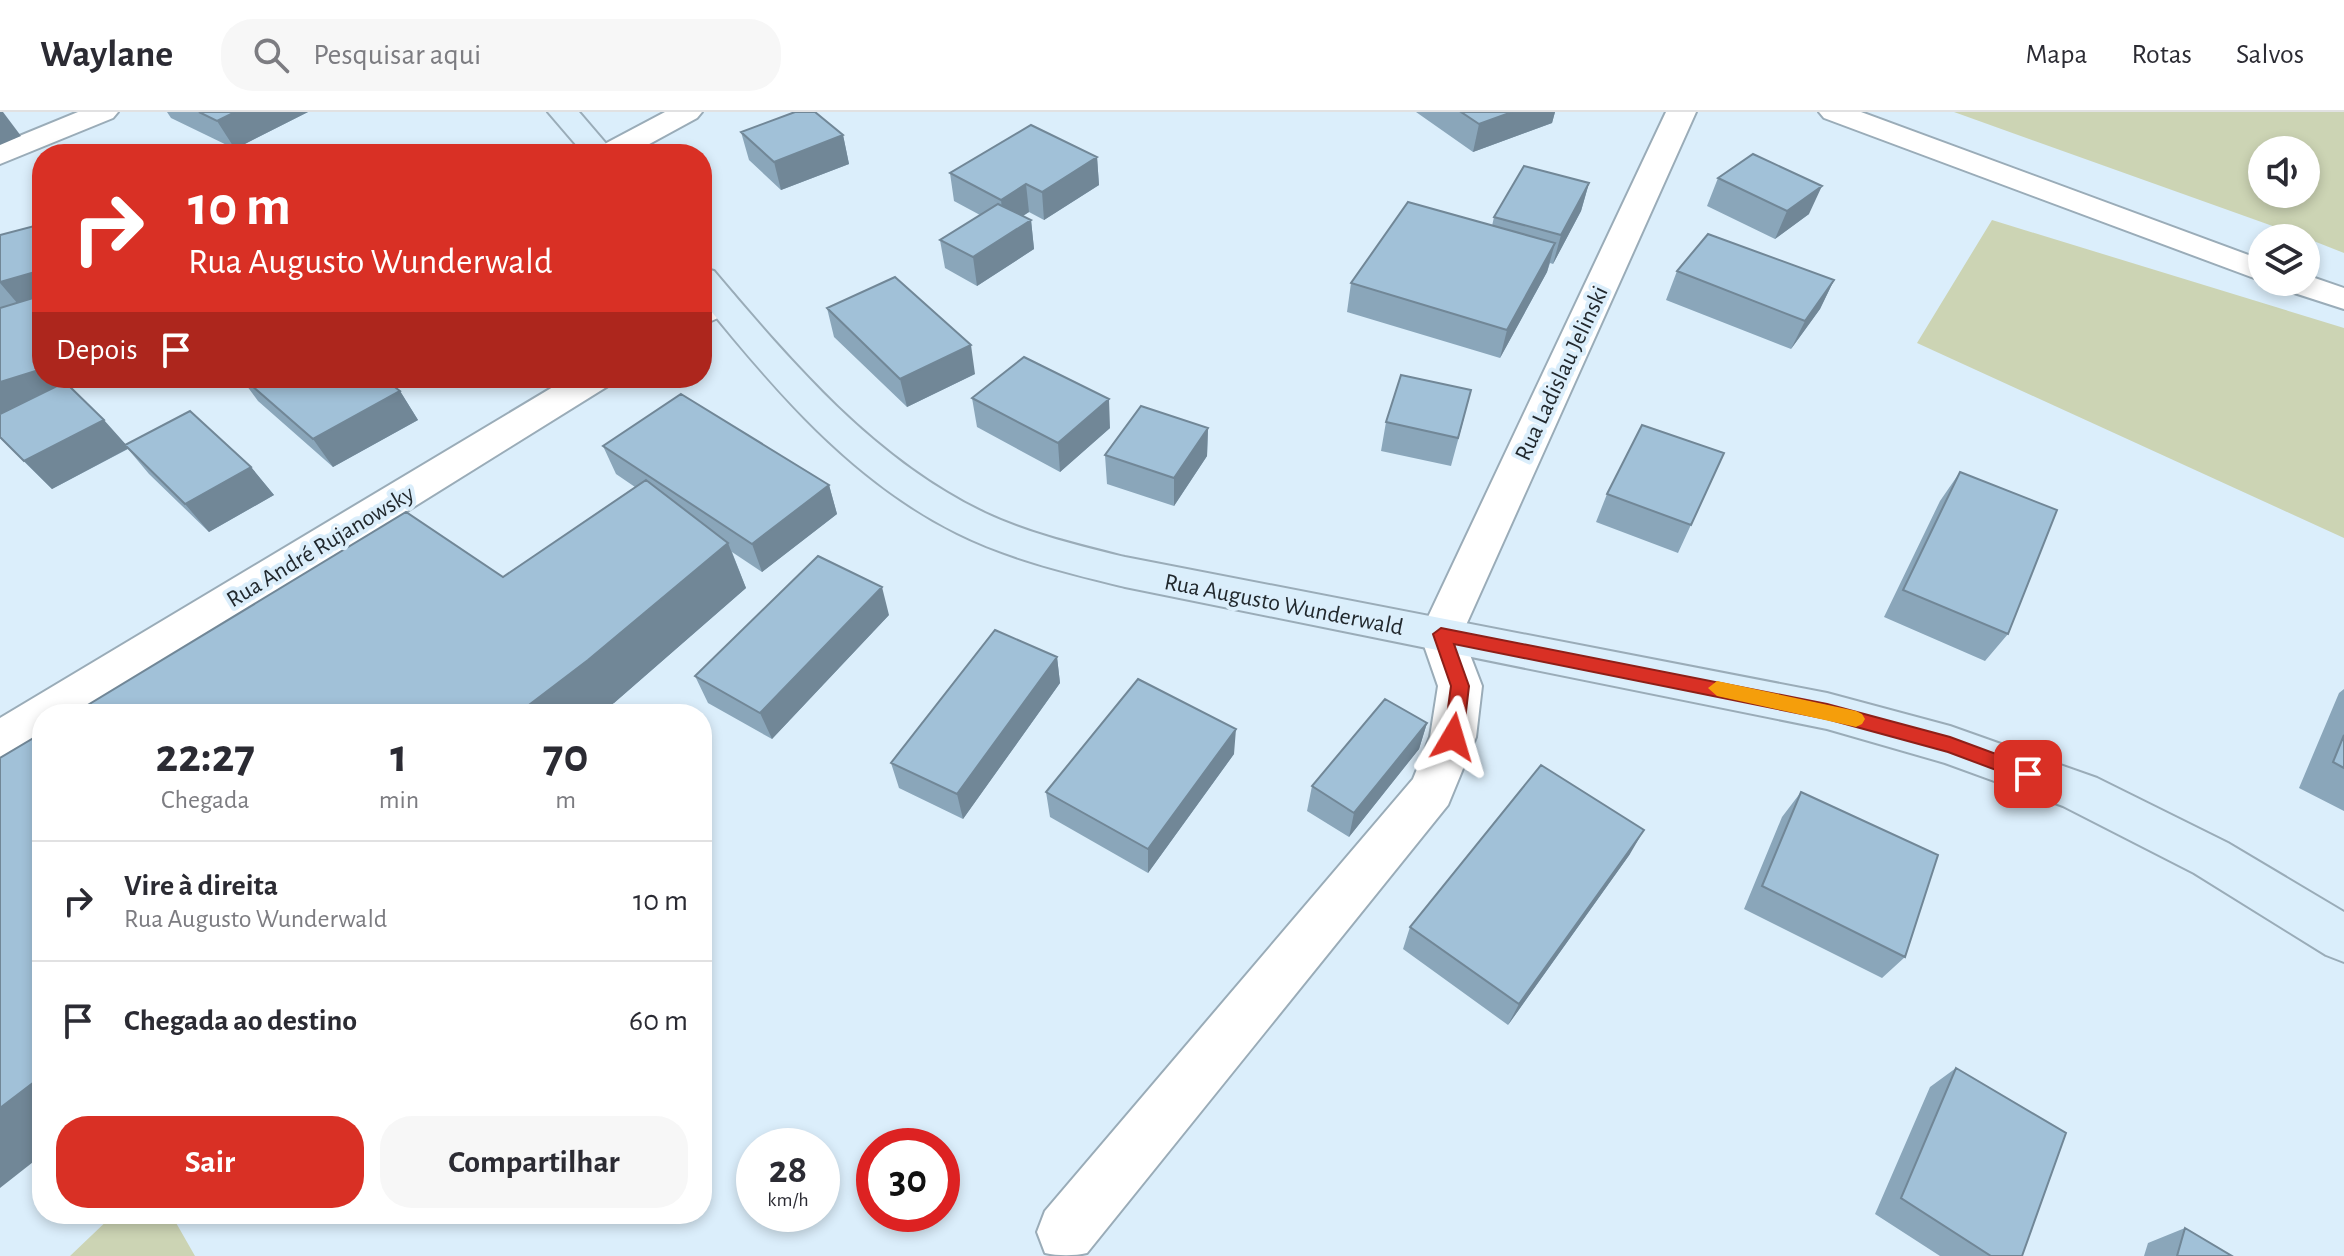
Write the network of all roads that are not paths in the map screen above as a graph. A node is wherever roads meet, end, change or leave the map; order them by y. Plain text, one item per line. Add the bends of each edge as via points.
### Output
1 (103, 112) edge
2 (563, 112) edge
3 (687, 112) edge
4 (1681, 112) edge
5 (1834, 112) edge
6 (591, 144) edge
7 (627, 144) edge
8 (0, 155) edge
9 (2248, 266) edge
10 (2320, 291) edge
11 (2344, 299) edge
12 (712, 302) edge
13 (579, 388) edge
14 (1441, 634) junction
15 (61, 704) edge
16 (32, 722) edge
17 (0, 741) edge
18 (2344, 939) edge
19 (1066, 1232) dead end

1 - 8 street
2 - 6 main road
3 - 7 street
4 - 14 street, Rua Ladislau Jelinski
5 - 9 street
10 - 11 street
12 - 14 main road, Rua Augusto Wunderwald via 850,440 957,514 1018,543 1133,574
13 - 15 street, Rua André Rujanowsky
14 - 18 main road, Rua Augusto Wunderwald via 1827,711 1950,745 2080,792 2211,858
14 - 19 street via 1460,686 1453,737 1431,791
16 - 17 street, Rua André Rujanowsky

